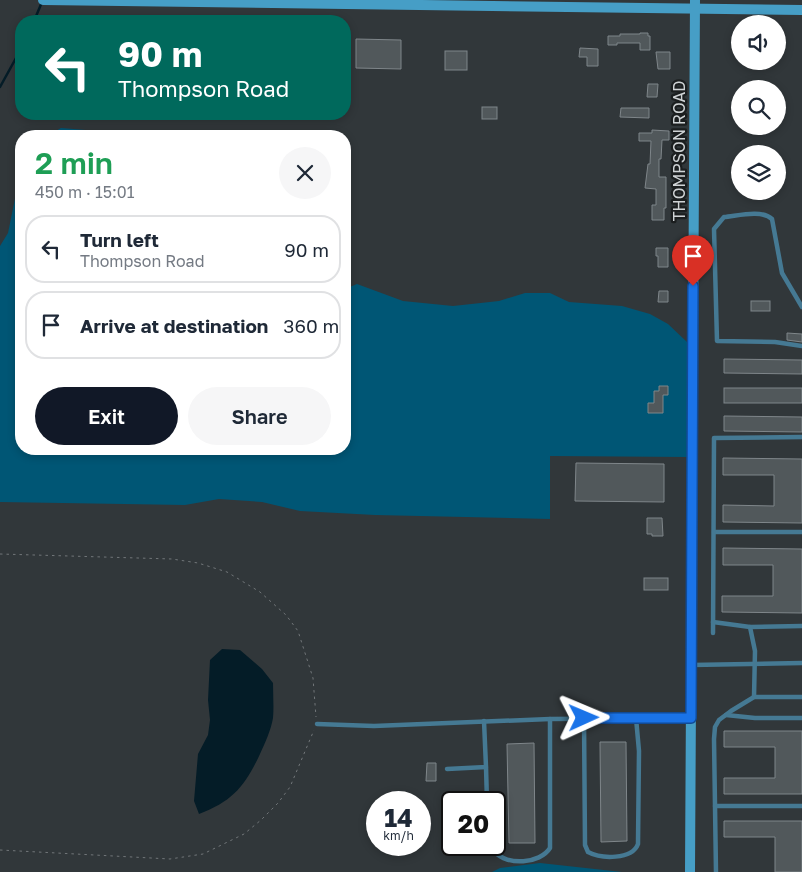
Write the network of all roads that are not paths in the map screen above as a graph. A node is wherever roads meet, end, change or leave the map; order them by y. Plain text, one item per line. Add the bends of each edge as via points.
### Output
1 (43, 0) edge
2 (497, 3) edge
3 (695, 5) edge
4 (802, 10) edge
5 (802, 307) edge
6 (802, 346) edge
7 (802, 438) edge
8 (714, 532) junction
9 (802, 532) edge
10 (713, 622) junction
11 (802, 626) edge
12 (750, 627) junction
13 (713, 633) dead end
14 (755, 663) junction
15 (802, 663) edge
16 (691, 665) junction
17 (754, 697) junction
18 (802, 697) edge
19 (725, 715) junction
20 (584, 718) junction
21 (636, 718) junction
22 (691, 718) junction
23 (802, 718) edge
24 (550, 719) junction
25 (484, 721) junction
26 (317, 724) road end
27 (486, 767) junction
28 (447, 768) dead end
29 (487, 791) edge
30 (715, 806) junction
31 (802, 806) edge
32 (501, 856) edge
33 (690, 872) edge
34 (716, 872) edge

1 - 2 main road
2 - 3 main road
3 - 4 main road
3 - 16 main road, THOMPSON ROAD
5 - 6 lane via 782,273 772,219 768,215 752,214 724,217 714,229 717,341
7 - 8 lane via 714,438
8 - 9 lane
8 - 10 lane
10 - 12 lane
10 - 13 lane
11 - 12 lane
12 - 14 lane
14 - 15 lane
14 - 16 lane
14 - 17 lane
16 - 22 main road, THOMPSON ROAD
17 - 18 lane
17 - 19 lane
19 - 23 lane
19 - 30 lane via 714,733
20 - 21 lane
20 - 21 lane via 585,845 588,852 602,858 634,851 638,844
20 - 24 lane
21 - 22 lane
22 - 33 main road, THOMPSON ROAD
24 - 25 lane
24 - 32 lane via 550,848 543,856 527,862
25 - 26 lane via 374,726
25 - 27 lane
27 - 28 lane
27 - 29 lane
30 - 31 lane
30 - 34 lane

